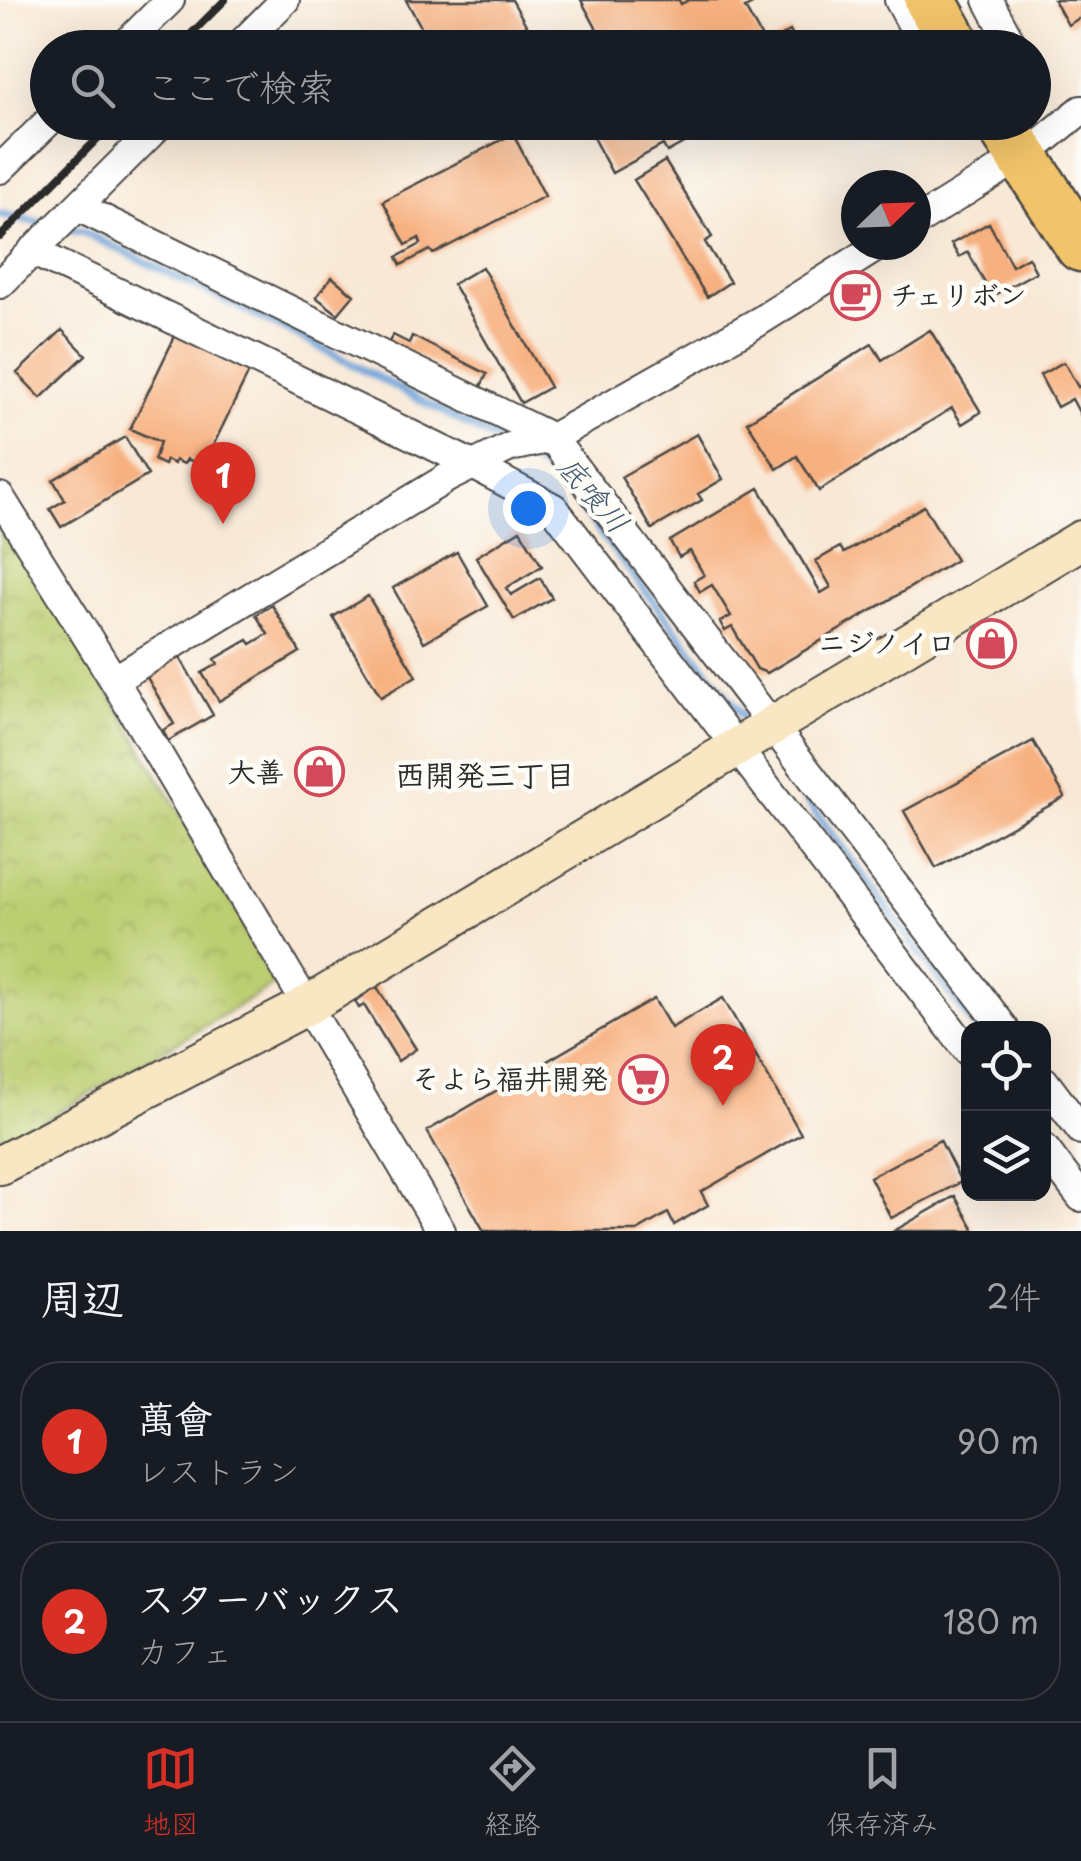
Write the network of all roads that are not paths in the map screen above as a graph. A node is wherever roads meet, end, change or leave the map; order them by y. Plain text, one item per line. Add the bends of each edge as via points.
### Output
1 (170, 0) edge
2 (285, 0) edge
3 (899, 0) edge
4 (930, 0) edge
5 (954, 0) edge
6 (988, 0) edge
7 (140, 30) edge
8 (256, 30) edge
9 (915, 30) edge
10 (948, 30) edge
11 (970, 30) edge
12 (1004, 30) edge
13 (1081, 110) edge
14 (1051, 122) edge
15 (30, 140) edge
16 (144, 140) edge
17 (1014, 140) edge
18 (1023, 140) edge
19 (0, 169) edge
20 (78, 206) junction
21 (931, 209) edge
22 (1081, 244) edge
23 (32, 252) junction
24 (856, 260) edge
25 (0, 284) edge
26 (552, 438) junction
27 (475, 466) junction
28 (0, 497) edge
29 (1081, 540) edge
30 (114, 680) junction
31 (773, 724) junction
32 (734, 748) junction
33 (308, 1005) junction
34 (999, 1021) edge
35 (961, 1042) edge
36 (1051, 1089) edge
37 (1081, 1130) edge
38 (1051, 1157) edge
39 (0, 1165) edge
40 (1081, 1197) edge
41 (441, 1231) edge

1 - 7 street
2 - 8 street
3 - 9 street
4 - 10 highway
5 - 11 highway
6 - 12 street
13 - 14 street
15 - 19 street
16 - 20 street
17 - 21 street
18 - 22 highway
20 - 23 street
20 - 26 street
23 - 25 street
23 - 27 street
24 - 26 street
26 - 27 street via 510,447
26 - 31 street
27 - 30 street
27 - 32 street via 554,508
28 - 30 street
29 - 31 street
30 - 33 street
31 - 32 street
31 - 34 street
32 - 33 street
32 - 35 street
33 - 39 street
33 - 41 street
36 - 37 street
38 - 40 street

